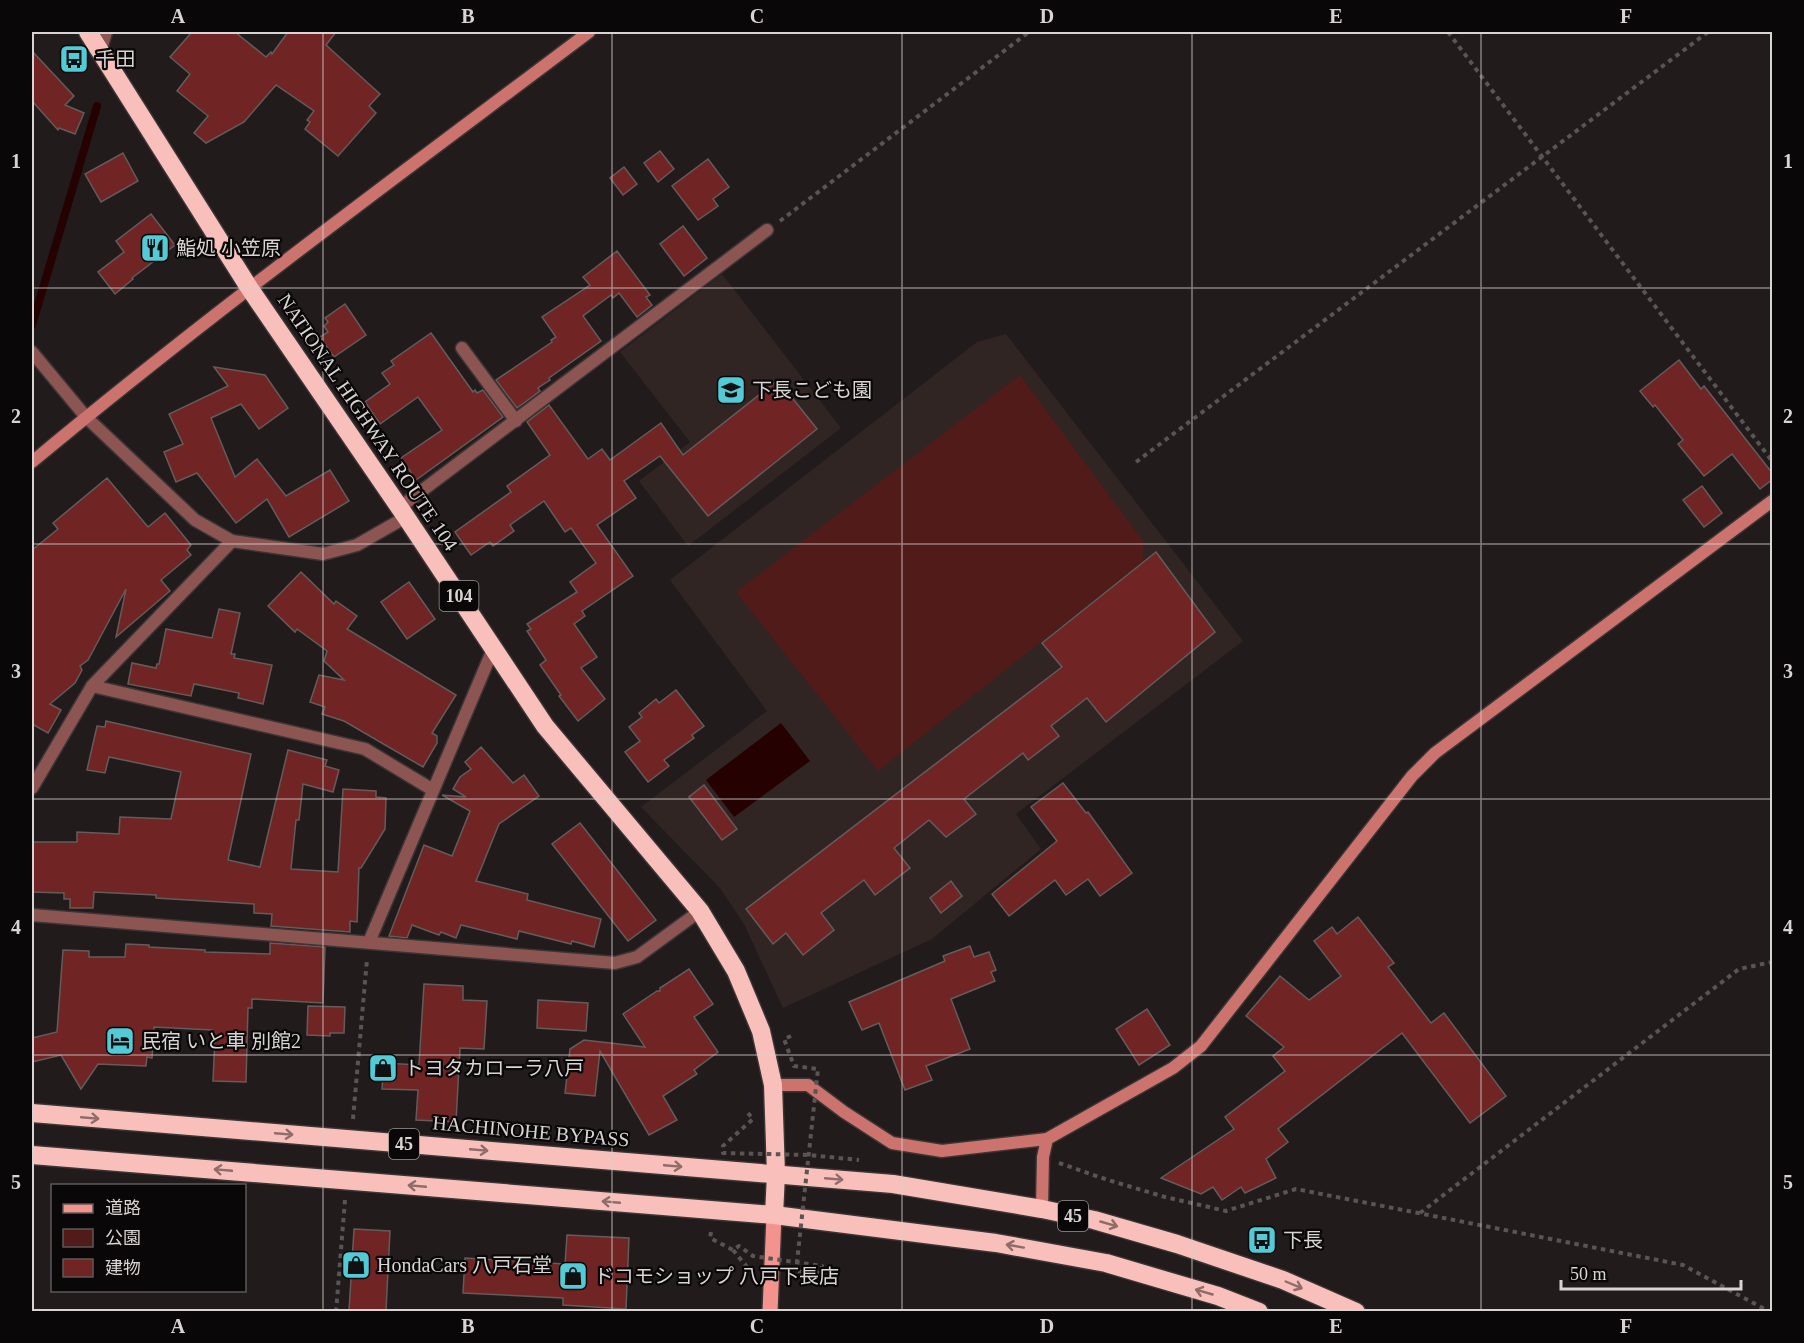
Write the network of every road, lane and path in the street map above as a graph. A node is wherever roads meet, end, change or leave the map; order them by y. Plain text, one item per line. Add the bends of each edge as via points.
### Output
1 (88, 32) edge
2 (106, 32) edge
3 (589, 32) edge
4 (1029, 32) edge
5 (1448, 32) edge
6 (1708, 32) edge
7 (100, 52) junction
8 (1543, 157) junction
9 (767, 230) joint
10 (250, 289) junction
11 (462, 348) dead end
12 (32, 352) edge
13 (86, 417) junction
14 (516, 421) junction
15 (1773, 461) edge
16 (32, 462) edge
17 (1136, 462) dead end
18 (1773, 501) edge
19 (403, 512) junction
20 (232, 541) junction
21 (494, 647) junction
22 (92, 686) junction
23 (37, 765) edge
24 (32, 788) edge
25 (433, 790) junction
26 (700, 911) junction
27 (32, 915) edge
28 (369, 942) junction
29 (1773, 962) edge
30 (790, 1036) dead end
31 (773, 1085) junction
32 (32, 1113) edge
33 (748, 1113) dead end
34 (352, 1123) dead end
35 (1047, 1140) junction
36 (32, 1155) edge
37 (808, 1155) junction
38 (1043, 1157) junction
39 (859, 1160) dead end
40 (776, 1174) junction
41 (345, 1200) dead end
42 (1042, 1209) junction
43 (1420, 1214) junction
44 (774, 1215) junction
45 (711, 1232) dead end
46 (733, 1250) junction
47 (797, 1262) junction
48 (793, 1271) dead end
49 (754, 1276) dead end
50 (336, 1311) edge
51 (770, 1311) edge
52 (1259, 1311) edge
53 (1356, 1311) edge
54 (1770, 1311) edge

1 - 7 highway, NATIONAL HIGHWAY ROUTE 104 / 104
2 - 7 street
3 - 10 street
4 - 9 path
5 - 8 path
6 - 8 path
7 - 10 highway, NATIONAL HIGHWAY ROUTE 104 / 104
8 - 15 path
8 - 17 path
9 - 14 street
10 - 13 street
10 - 19 highway, NATIONAL HIGHWAY ROUTE 104 / 104
11 - 14 street
12 - 13 street
13 - 16 street
13 - 20 street via 195,520
14 - 19 street
18 - 35 street via 1435,753 1412,776 1201,1046 1173,1068
19 - 20 street via 357,544 323,554
19 - 21 highway, NATIONAL HIGHWAY ROUTE 104 / 104
20 - 22 street
21 - 25 street
21 - 26 highway, NATIONAL HIGHWAY ROUTE 104 / 104 via 545,726
22 - 23 street
22 - 25 street via 365,749
23 - 24 street
25 - 28 street
26 - 28 street via 637,957 615,963
26 - 31 highway, NATIONAL HIGHWAY ROUTE 104 / 104 via 736,971 761,1030
27 - 28 street
28 - 34 path
29 - 43 path via 1739,969
30 - 37 path, bridge via 784,1040 794,1066 818,1069
31 - 35 street via 808,1085 892,1143 942,1151
31 - 40 highway, NATIONAL HIGHWAY ROUTE 104 / 104
32 -> 40 highway, HACHINOHE BYPASS / 45
33 - 37 path, bridge via 753,1119 723,1146 723,1153
35 - 38 street
44 -> 36 highway, 45
37 - 39 path, bridge
37 - 47 path, bridge
38 - 42 street
38 - 43 path via 1165,1197 1226,1211 1296,1189
40 -> 42 highway, 45 via 893,1184
40 - 44 highway, NATIONAL HIGHWAY ROUTE 104 / 104
41 - 50 path
42 -> 53 highway, 45 via 1177,1244 1283,1280
43 - 54 path via 1683,1265
44 - 51 main road
52 -> 44 highway, 45 via 1106,1263 996,1243
45 - 46 path, bridge via 710,1238
46 - 47 path, bridge via 739,1246 753,1256
46 - 49 path
47 - 48 path, bridge via 822,1266 822,1274

